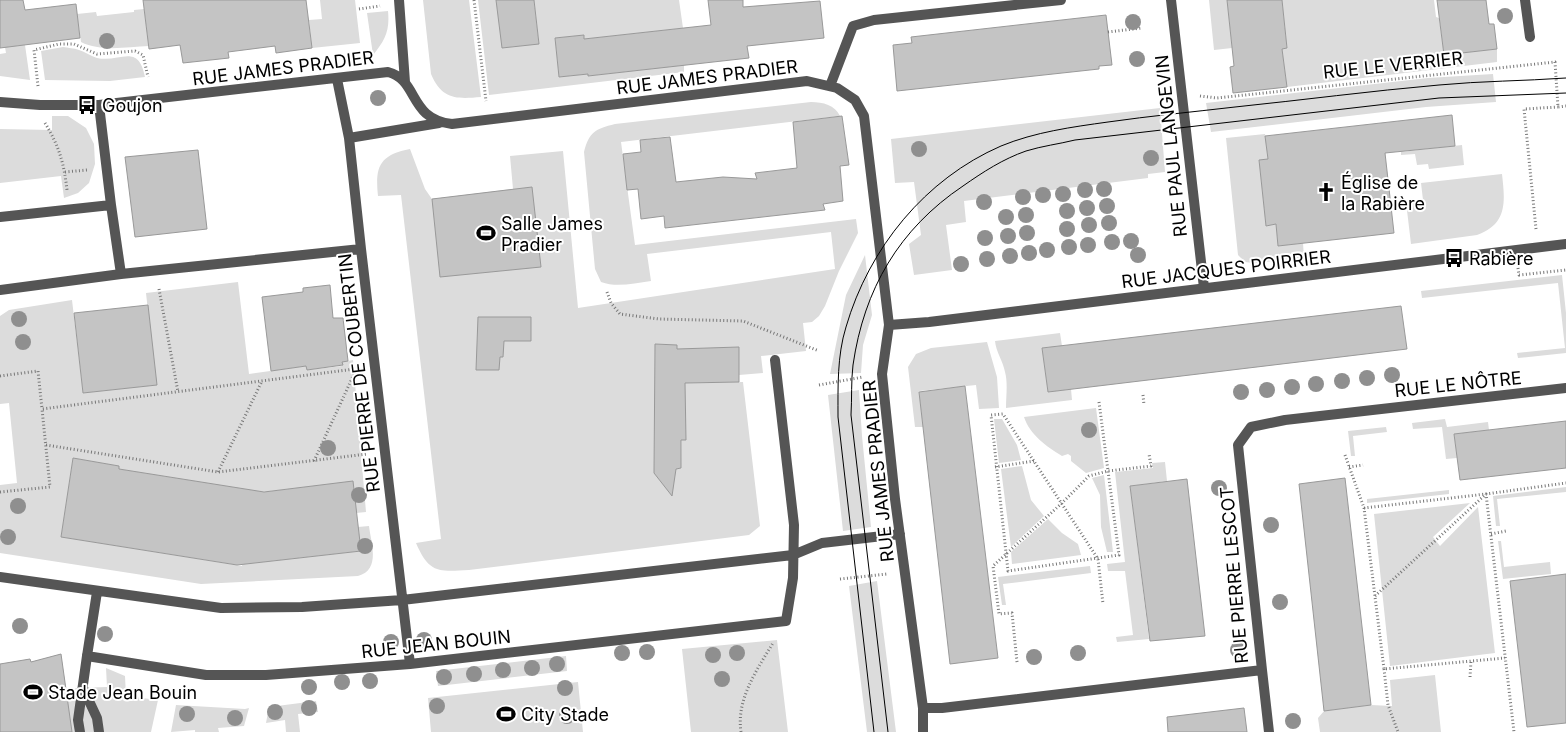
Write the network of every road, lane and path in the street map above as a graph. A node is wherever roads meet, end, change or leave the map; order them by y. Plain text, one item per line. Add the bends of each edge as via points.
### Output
1 (399, 0) edge
2 (474, 0) edge
3 (1061, 0) edge
4 (1171, 0) edge
5 (1525, 0) edge
6 (1142, 28) dead end
7 (1108, 32) dead end
8 (1530, 37) dead end
9 (148, 77) dead end
10 (337, 79) junction
11 (405, 82) junction
12 (830, 86) junction
13 (1182, 94) junction
14 (415, 101) junction
15 (0, 102) edge
16 (40, 105) junction
17 (99, 105) junction
18 (1566, 106) edge
19 (1558, 107) junction
20 (488, 119) junction
21 (439, 123) junction
22 (418, 126) junction
23 (349, 138) junction
24 (111, 204) junction
25 (70, 209) junction
26 (0, 217) edge
27 (1536, 232) dead end
28 (1566, 244) edge
29 (361, 249) junction
30 (1517, 265) dead end
31 (1566, 270) edge
32 (155, 271) junction
33 (121, 274) junction
34 (1204, 288) junction
35 (0, 290) edge
36 (607, 292) dead end
37 (889, 325) junction
38 (819, 351) dead end
39 (775, 360) dead end
40 (882, 374) junction
41 (0, 376) edge
42 (262, 381) junction
43 (819, 385) dead end
44 (1566, 388) edge
45 (178, 392) junction
46 (1143, 395) dead end
47 (1099, 402) dead end
48 (1144, 405) dead end
49 (42, 408) junction
50 (1354, 412) joint
51 (46, 446) junction
52 (385, 452) junction
53 (1149, 454) dead end
54 (1346, 455) dead end
55 (314, 461) junction
56 (1035, 461) junction
57 (1362, 465) dead end
58 (995, 467) junction
59 (1349, 467) junction
60 (1108, 471) junction
61 (218, 472) junction
62 (1566, 483) edge
63 (0, 492) edge
64 (1486, 494) junction
65 (1062, 503) junction
66 (1364, 508) junction
67 (1506, 531) dead end
68 (900, 534) junction
69 (1491, 534) junction
70 (793, 555) junction
71 (1005, 555) junction
72 (1098, 559) junction
73 (905, 572) junction
74 (0, 577) edge
75 (840, 579) dead end
76 (97, 592) junction
77 (1374, 596) junction
78 (402, 600) junction
79 (1103, 604) dead end
80 (786, 621) junction
81 (87, 656) junction
82 (1505, 658) junction
83 (1471, 661) junction
84 (1017, 662) dead end
85 (410, 664) junction
86 (1384, 669) junction
87 (1262, 670) junction
88 (1470, 677) dead end
89 (83, 687) junction
90 (923, 708) junction
91 (80, 732) edge
92 (99, 732) edge
93 (741, 732) edge
94 (923, 732) edge
95 (1269, 732) edge
96 (1398, 732) edge
97 (1514, 732) edge

1 - 11 street
2 - 20 path
3 - 12 street via 874,20 853,26
4 - 13 street, RUE PAUL LANGEVIN
5 - 8 street
6 - 7 path
9 - 16 path via 143,55 135,51 97,54 74,44 34,50
10 - 11 street, RUE JAMES PRADIER via 388,72
10 - 17 street, RUE JAMES PRADIER
10 - 23 street, RUE PIERRE DE COUBERTIN
11 - 14 street
12 - 20 street, RUE JAMES PRADIER via 807,82
12 - 37 street, RUE JAMES PRADIER via 856,100 864,116
13 - 19 path, RUE LE VERRIER via 1217,98 1555,62
13 - 34 street, RUE PAUL LANGEVIN
14 - 21 street via 428,117
14 - 22 street
15 - 16 street, RUE JAMES PRADIER
16 - 17 street, RUE JAMES PRADIER
16 - 25 path via 41,116 61,157
17 - 24 street
18 - 19 path
19 - 27 path via 1524,109
20 - 21 street, RUE JAMES PRADIER
21 - 22 street, RUE JAMES PRADIER
22 - 23 street, RUE JAMES PRADIER
23 - 29 street, RUE PIERRE DE COUBERTIN
24 - 25 street
24 - 33 street
25 - 26 street
28 - 34 street, RUE JACQUES POIRRIER
29 - 32 street
29 - 52 street, RUE PIERRE DE COUBERTIN
30 - 31 path via 1519,275
32 - 33 street
32 - 45 path
33 - 35 street
34 - 37 street, RUE JACQUES POIRRIER
36 - 38 path via 620,314 659,319 742,321
37 - 40 street, RUE JAMES PRADIER
39 - 70 street via 794,525
40 - 43 path
40 - 68 street, RUE JAMES PRADIER
41 - 49 path via 38,371
42 - 45 path
42 - 55 path via 356,369
42 - 61 path
44 - 50 street, RUE LE NÔTRE
45 - 49 path
46 - 48 path
47 - 60 path
49 - 51 path
50 - 87 street, RUE PIERRE LESCOT via 1251,426 1238,444
51 - 61 path
51 - 63 path via 50,487
52 - 55 path
52 - 78 street, RUE PIERRE DE COUBERTIN
53 - 60 path via 1151,466
54 - 59 path
55 - 61 path
56 - 58 path
56 - 58 path via 1003,414 991,415
56 - 65 path
57 - 59 path
58 - 71 path
59 - 66 path
60 - 65 path via 1089,476
60 - 72 path via 1119,555
62 - 64 path
64 - 66 path
64 - 69 path
64 - 77 path
65 - 71 path
65 - 72 path
66 - 77 path
67 - 69 path
68 - 70 street via 822,543
68 - 73 street, RUE JAMES PRADIER
69 - 82 path
70 - 78 street
70 - 80 street
71 - 72 path via 1008,571
71 - 84 path via 993,566 999,614 1012,613
72 - 79 path
73 - 75 path
73 - 90 street, RUE JAMES PRADIER
74 - 76 street
76 - 78 street via 221,608 302,607
76 - 81 street
77 - 86 path
78 - 85 street, RUE PIERRE DE COUBERTIN
80 - 85 street, RUE JEAN BOUIN
80 - 93 path via 749,684 742,707
81 - 85 street, RUE JEAN BOUIN via 228,676
81 - 89 street
82 - 83 path
82 - 97 path
83 - 86 path
83 - 88 path
86 - 96 path via 1388,705
87 - 90 street, RUE PIERRE LESCOT
87 - 95 street
89 - 91 street via 78,720
89 - 92 street via 97,718
90 - 94 street, RUE JAMES PRADIER

